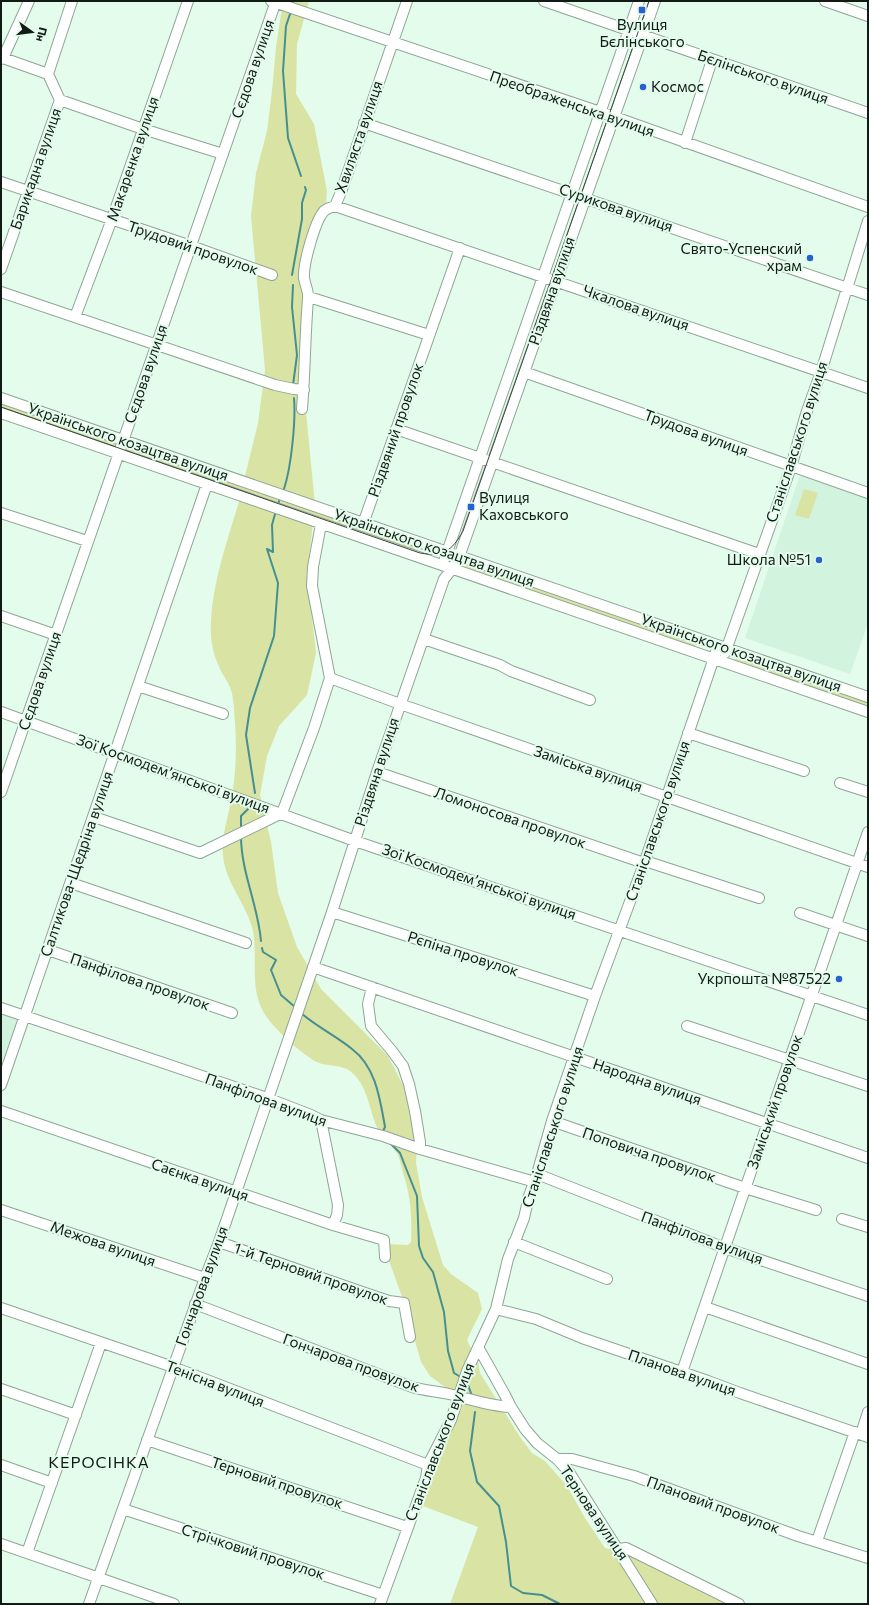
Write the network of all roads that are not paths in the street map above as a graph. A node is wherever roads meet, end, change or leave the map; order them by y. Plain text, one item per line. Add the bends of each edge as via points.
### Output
1 (29, 1) edge
2 (72, 1) edge
3 (188, 1) edge
4 (407, 1) edge
5 (544, 1) edge
6 (639, 1) edge
7 (655, 1) edge
8 (825, 1) edge
9 (274, 2) edge
10 (868, 16) edge
11 (629, 31) junction
12 (642, 36) junction
13 (392, 43) junction
14 (2, 58) edge
15 (712, 60) junction
16 (48, 74) junction
17 (60, 100) junction
18 (600, 112) junction
19 (868, 113) edge
20 (614, 117) junction
21 (364, 123) junction
22 (144, 129) junction
23 (685, 143) junction
24 (223, 154) junction
25 (1, 182) edge
26 (29, 192) junction
27 (572, 193) junction
28 (585, 198) junction
29 (335, 206) junction
30 (868, 207) edge
31 (112, 220) junction
32 (868, 220) edge
33 (191, 246) junction
34 (460, 248) junction
35 (1, 269) edge
36 (272, 275) dead end
37 (543, 276) junction
38 (556, 280) junction
39 (847, 288) junction
40 (1, 292) edge
41 (868, 295) edge
42 (309, 297) junction
43 (75, 317) junction
44 (429, 336) junction
45 (156, 344) junction
46 (524, 372) junction
47 (821, 372) junction
48 (868, 388) edge
49 (304, 390) junction
50 (1, 398) edge
51 (302, 408) dead end
52 (1, 412) edge
53 (396, 430) junction
54 (124, 440) junction
55 (119, 453) junction
56 (479, 459) junction
57 (492, 463) junction
58 (791, 467) junction
59 (208, 484) junction
60 (868, 493) edge
61 (1, 513) edge
62 (321, 524) junction
63 (363, 524) junction
64 (87, 542) junction
65 (446, 552) junction
66 (759, 554) junction
67 (458, 557) junction
68 (448, 568) junction
69 (1, 616) edge
70 (56, 635) junction
71 (424, 639) junction
72 (723, 647) junction
73 (718, 660) junction
74 (330, 678) junction
75 (138, 686) junction
76 (868, 697) edge
77 (590, 700) dead end
78 (400, 704) junction
79 (1, 712) edge
80 (868, 712) edge
81 (223, 714) dead end
82 (26, 721) junction
83 (688, 734) junction
84 (115, 753) junction
85 (804, 771) dead end
86 (377, 772) junction
87 (840, 783) dead end
88 (1, 792) edge
89 (868, 792) edge
90 (667, 796) junction
91 (282, 813) junction
92 (94, 817) junction
93 (868, 832) edge
94 (355, 841) junction
95 (644, 862) junction
96 (857, 863) junction
97 (868, 867) edge
98 (71, 883) junction
99 (759, 898) dead end
100 (332, 912) junction
101 (800, 913) dead end
102 (836, 926) junction
103 (619, 930) junction
104 (868, 936) edge
105 (246, 943) dead end
106 (48, 950) junction
107 (313, 967) junction
108 (372, 987) junction
109 (595, 996) junction
110 (812, 996) junction
111 (1, 1008) edge
112 (232, 1013) dead end
113 (868, 1015) edge
114 (25, 1016) junction
115 (687, 1026) dead end
116 (575, 1057) junction
117 (790, 1060) junction
118 (1, 1085) edge
119 (868, 1086) edge
120 (267, 1098) junction
121 (1, 1111) edge
122 (321, 1120) junction
123 (552, 1121) junction
124 (768, 1123) junction
125 (420, 1149) junction
126 (868, 1158) edge
127 (536, 1178) junction
128 (746, 1188) junction
129 (235, 1192) junction
130 (1, 1210) edge
131 (816, 1210) dead end
132 (842, 1219) dead end
133 (333, 1225) junction
134 (868, 1227) edge
135 (219, 1242) junction
136 (514, 1242) junction
137 (725, 1248) junction
138 (385, 1257) dead end
139 (204, 1278) junction
140 (607, 1279) dead end
141 (868, 1296) edge
142 (195, 1304) junction
143 (705, 1307) junction
144 (1, 1308) edge
145 (496, 1309) junction
146 (410, 1337) dead end
147 (101, 1343) junction
148 (478, 1347) junction
149 (868, 1364) edge
150 (173, 1367) junction
151 (682, 1372) junction
152 (1, 1388) edge
153 (458, 1397) junction
154 (511, 1407) junction
155 (868, 1412) edge
156 (76, 1415) junction
157 (861, 1434) edge
158 (147, 1440) junction
159 (557, 1459) junction
160 (1, 1465) edge
161 (428, 1465) junction
162 (52, 1483) junction
163 (123, 1509) junction
164 (407, 1527) junction
165 (817, 1541) junction
166 (1, 1544) edge
167 (618, 1549) junction
168 (27, 1553) junction
169 (868, 1558) edge
170 (98, 1578) junction
171 (381, 1599) edge
172 (89, 1604) edge
173 (174, 1604) edge
174 (652, 1604) edge
175 (739, 1604) edge

1 - 14 street
2 - 16 street
3 - 22 street, Макаренка вулиця
4 - 13 street, Хвиляста вулиця
5 - 11 street, Бєлінського вулиця
6 - 11 street, Різдвяна вулиця
7 - 12 street, Різдвяна вулиця
8 - 10 street
9 - 13 street, Преображенська вулиця
9 - 24 street, Сєдова вулиця
11 - 12 street, Бєлінського вулиця
11 - 18 street, Різдвяна вулиця
12 - 15 street, Бєлінського вулиця
12 - 20 street, Різдвяна вулиця
13 - 18 street, Преображенська вулиця
13 - 21 street, Хвиляста вулиця
14 - 16 street
15 - 19 street, Бєлінського вулиця
15 - 23 street
16 - 17 street, Барикадна вулиця
17 - 22 street
17 - 26 street, Барикадна вулиця
18 - 20 street, Преображенська вулиця
18 - 27 street, Різдвяна вулиця
20 - 23 street, Преображенська вулиця
20 - 28 street, Різдвяна вулиця
21 - 27 street, Сурикова вулиця
21 - 29 street, Хвиляста вулиця
22 - 24 street
22 - 31 street, Макаренка вулиця
23 - 30 street, Преображенська вулиця
24 - 33 street, Сєдова вулиця
25 - 26 street, Трудовий провулок
26 - 31 street, Трудовий провулок
26 - 35 street, Барикадна вулиця
27 - 28 street, Сурикова вулиця
27 - 37 street, Різдвяна вулиця
28 - 38 street, Різдвяна вулиця
28 - 39 street, Сурикова вулиця
29 - 34 street, Чкалова вулиця
29 - 42 street, Хвиляста вулиця via 323,212 309,245 304,278
31 - 33 street, Трудовий провулок
31 - 43 street, Макаренка вулиця
32 - 39 street, Станіславського вулиця
33 - 36 street, Трудовий провулок
33 - 45 street, Сєдова вулиця
34 - 37 street, Чкалова вулиця
34 - 44 street, Різдвяний провулок
37 - 38 street, Чкалова вулиця
37 - 56 street, Різдвяна вулиця
38 - 46 street, Різдвяна вулиця
38 - 47 street, Чкалова вулиця
39 - 41 street, Сурикова вулиця
39 - 47 street, Станіславського вулиця
40 - 43 street
42 - 44 street
42 - 49 street, Хвиляста вулиця via 306,315
43 - 45 street
44 - 53 street, Різдвяний провулок
45 - 49 street via 275,385
45 - 54 street, Сєдова вулиця
46 - 57 street, Різдвяна вулиця
46 - 58 street, Трудова вулиця
47 - 48 street, Чкалова вулиця
47 - 58 street, Станіславського вулиця
49 - 51 street, Хвиляста вулиця
50 - 54 street, Українського козацтва вулиця
52 - 55 street, Українського козацтва вулиця
53 - 56 street
53 - 63 street, Різдвяний провулок
54 - 55 street, Сєдова вулиця
54 - 63 street, Українського козацтва вулиця
55 - 59 street, Українського козацтва вулиця
55 - 64 street, Сєдова вулиця
56 - 57 street
56 - 65 street, Різдвяна вулиця
57 - 66 street
57 - 67 street, Різдвяна вулиця
58 - 60 street, Трудова вулиця
58 - 66 street, Станіславського вулиця
59 - 62 street, Українського козацтва вулиця
59 - 75 street, Салтикова-Щедріна вулиця
61 - 64 street
62 - 68 street, Українського козацтва вулиця
62 - 74 street via 312,586
63 - 65 street, Українського козацтва вулиця
64 - 70 street, Сєдова вулиця
65 - 67 street, Українського козацтва вулиця
65 - 68 street, Різдвяна вулиця
66 - 72 street, Станіславського вулиця
67 - 68 street, Різдвяна вулиця
67 - 72 street, Українського козацтва вулиця
68 - 71 street, Різдвяна вулиця
68 - 73 street, Українського козацтва вулиця
69 - 70 street
70 - 82 street, Сєдова вулиця
71 - 77 street
71 - 78 street, Різдвяна вулиця
72 - 73 street, Станіславського вулиця
72 - 76 street, Українського козацтва вулиця
73 - 80 street, Українського козацтва вулиця
73 - 83 street, Станіславського вулиця
74 - 78 street, Заміська вулиця
74 - 91 street
75 - 81 street
75 - 84 street, Салтикова-Щедріна вулиця
78 - 86 street, Різдвяна вулиця
78 - 90 street, Заміська вулиця
79 - 82 street, Зої Космодем’янської вулиця
82 - 84 street, Зої Космодем’янської вулиця
82 - 88 street, Сєдова вулиця
83 - 85 street
83 - 90 street, Станіславського вулиця
84 - 91 street, Зої Космодем’янської вулиця
84 - 92 street, Салтикова-Щедріна вулиця
86 - 94 street, Різдвяна вулиця
86 - 95 street, Ломоносова провулок
87 - 89 street
90 - 95 street, Станіславського вулиця
90 - 96 street, Заміська вулиця
91 - 92 street via 200,853
91 - 94 street, Зої Космодем’янської вулиця
92 - 98 street, Салтикова-Щедріна вулиця
93 - 96 street, Заміський провулок
94 - 100 street, Різдвяна вулиця
94 - 103 street, Зої Космодем’янської вулиця
95 - 99 street, Ломоносова провулок
95 - 103 street, Станіславського вулиця
96 - 97 street, Заміська вулиця
96 - 102 street, Заміський провулок
98 - 105 street
98 - 106 street, Салтикова-Щедріна вулиця
100 - 107 street, Різдвяна вулиця
100 - 109 street, Рєпіна провулок
101 - 102 street
102 - 104 street
102 - 110 street, Заміський провулок
103 - 109 street, Станіславського вулиця
103 - 110 street, Зої Космодем’янської вулиця
106 - 112 street, Панфілова провулок
106 - 114 street, Салтикова-Щедріна вулиця
107 - 108 street, Народна вулиця
107 - 120 street, Гончарова вулиця
108 - 116 street, Народна вулиця
108 - 125 street via 368,1004 371,1026 403,1066 413,1104
109 - 116 street, Станіславського вулиця
110 - 113 street, Зої Космодем’янської вулиця
110 - 117 street, Заміський провулок
111 - 114 street, Панфілова вулиця
114 - 118 street, Салтикова-Щедріна вулиця
114 - 120 street, Панфілова вулиця
115 - 117 street
116 - 123 street, Станіславського вулиця
116 - 124 street, Народна вулиця
117 - 119 street
117 - 124 street, Заміський провулок
120 - 122 street, Панфілова вулиця
120 - 129 street, Гончарова вулиця
121 - 129 street, Саєнка вулиця
122 - 125 street, Панфілова вулиця via 383,1136
122 - 133 street via 338,1205
123 - 127 street, Станіславського вулиця
123 - 128 street, Поповича провулок
124 - 126 street, Народна вулиця
124 - 128 street, Заміський провулок
125 - 127 street, Панфілова вулиця
127 - 136 street, Станіславського вулиця
127 - 137 street, Панфілова вулиця
128 - 131 street, Поповича провулок
128 - 137 street, Заміський провулок
129 - 133 street, Саєнка вулиця
129 - 135 street, Гончарова вулиця
130 - 139 street, Межова вулиця
132 - 134 street
133 - 138 street, Саєнка вулиця via 384,1240
135 - 139 street, Гончарова вулиця
135 - 146 street, 1-й Терновий провулок via 389,1301 404,1303
136 - 140 street
136 - 145 street, Станіславського вулиця
137 - 141 street, Панфілова вулиця
137 - 143 street, Заміський провулок
139 - 142 street, Гончарова вулиця
142 - 150 street, Гончарова вулиця
142 - 153 street, Гончарова провулок via 412,1387
143 - 149 street
143 - 151 street, Заміський провулок
144 - 147 street, Тенісна вулиця
145 - 148 street, Станіславського вулиця
145 - 151 street, Планова вулиця via 536,1319 582,1338
147 - 150 street, Тенісна вулиця
147 - 156 street
148 - 153 street, Станіславського вулиця
148 - 154 street, Тернова вулиця
150 - 158 street, Гончарова вулиця
150 - 161 street, Тенісна вулиця
151 - 157 street, Планова вулиця
152 - 156 street
153 - 154 street, Гончарова провулок
153 - 161 street, Станіславського вулиця via 451,1420
154 - 159 street, Тернова вулиця via 536,1443
155 - 157 street
156 - 162 street
157 - 165 street
158 - 163 street, Гончарова вулиця
158 - 164 street, Терновий провулок
159 - 165 street, Плановий провулок via 572,1459 634,1476
159 - 167 street, Тернова вулиця via 569,1472
160 - 162 street
161 - 164 street, Станіславського вулиця via 426,1478
162 - 168 street
163 - 170 street, Гончарова вулиця
163 - 171 street, Стрічковий провулок
164 - 171 street, Станіславського вулиця
165 - 169 street, Плановий провулок
166 - 168 street
167 - 174 street, Тернова вулиця
167 - 175 street via 626,1548
168 - 170 street
170 - 172 street, Гончарова вулиця
170 - 173 street

